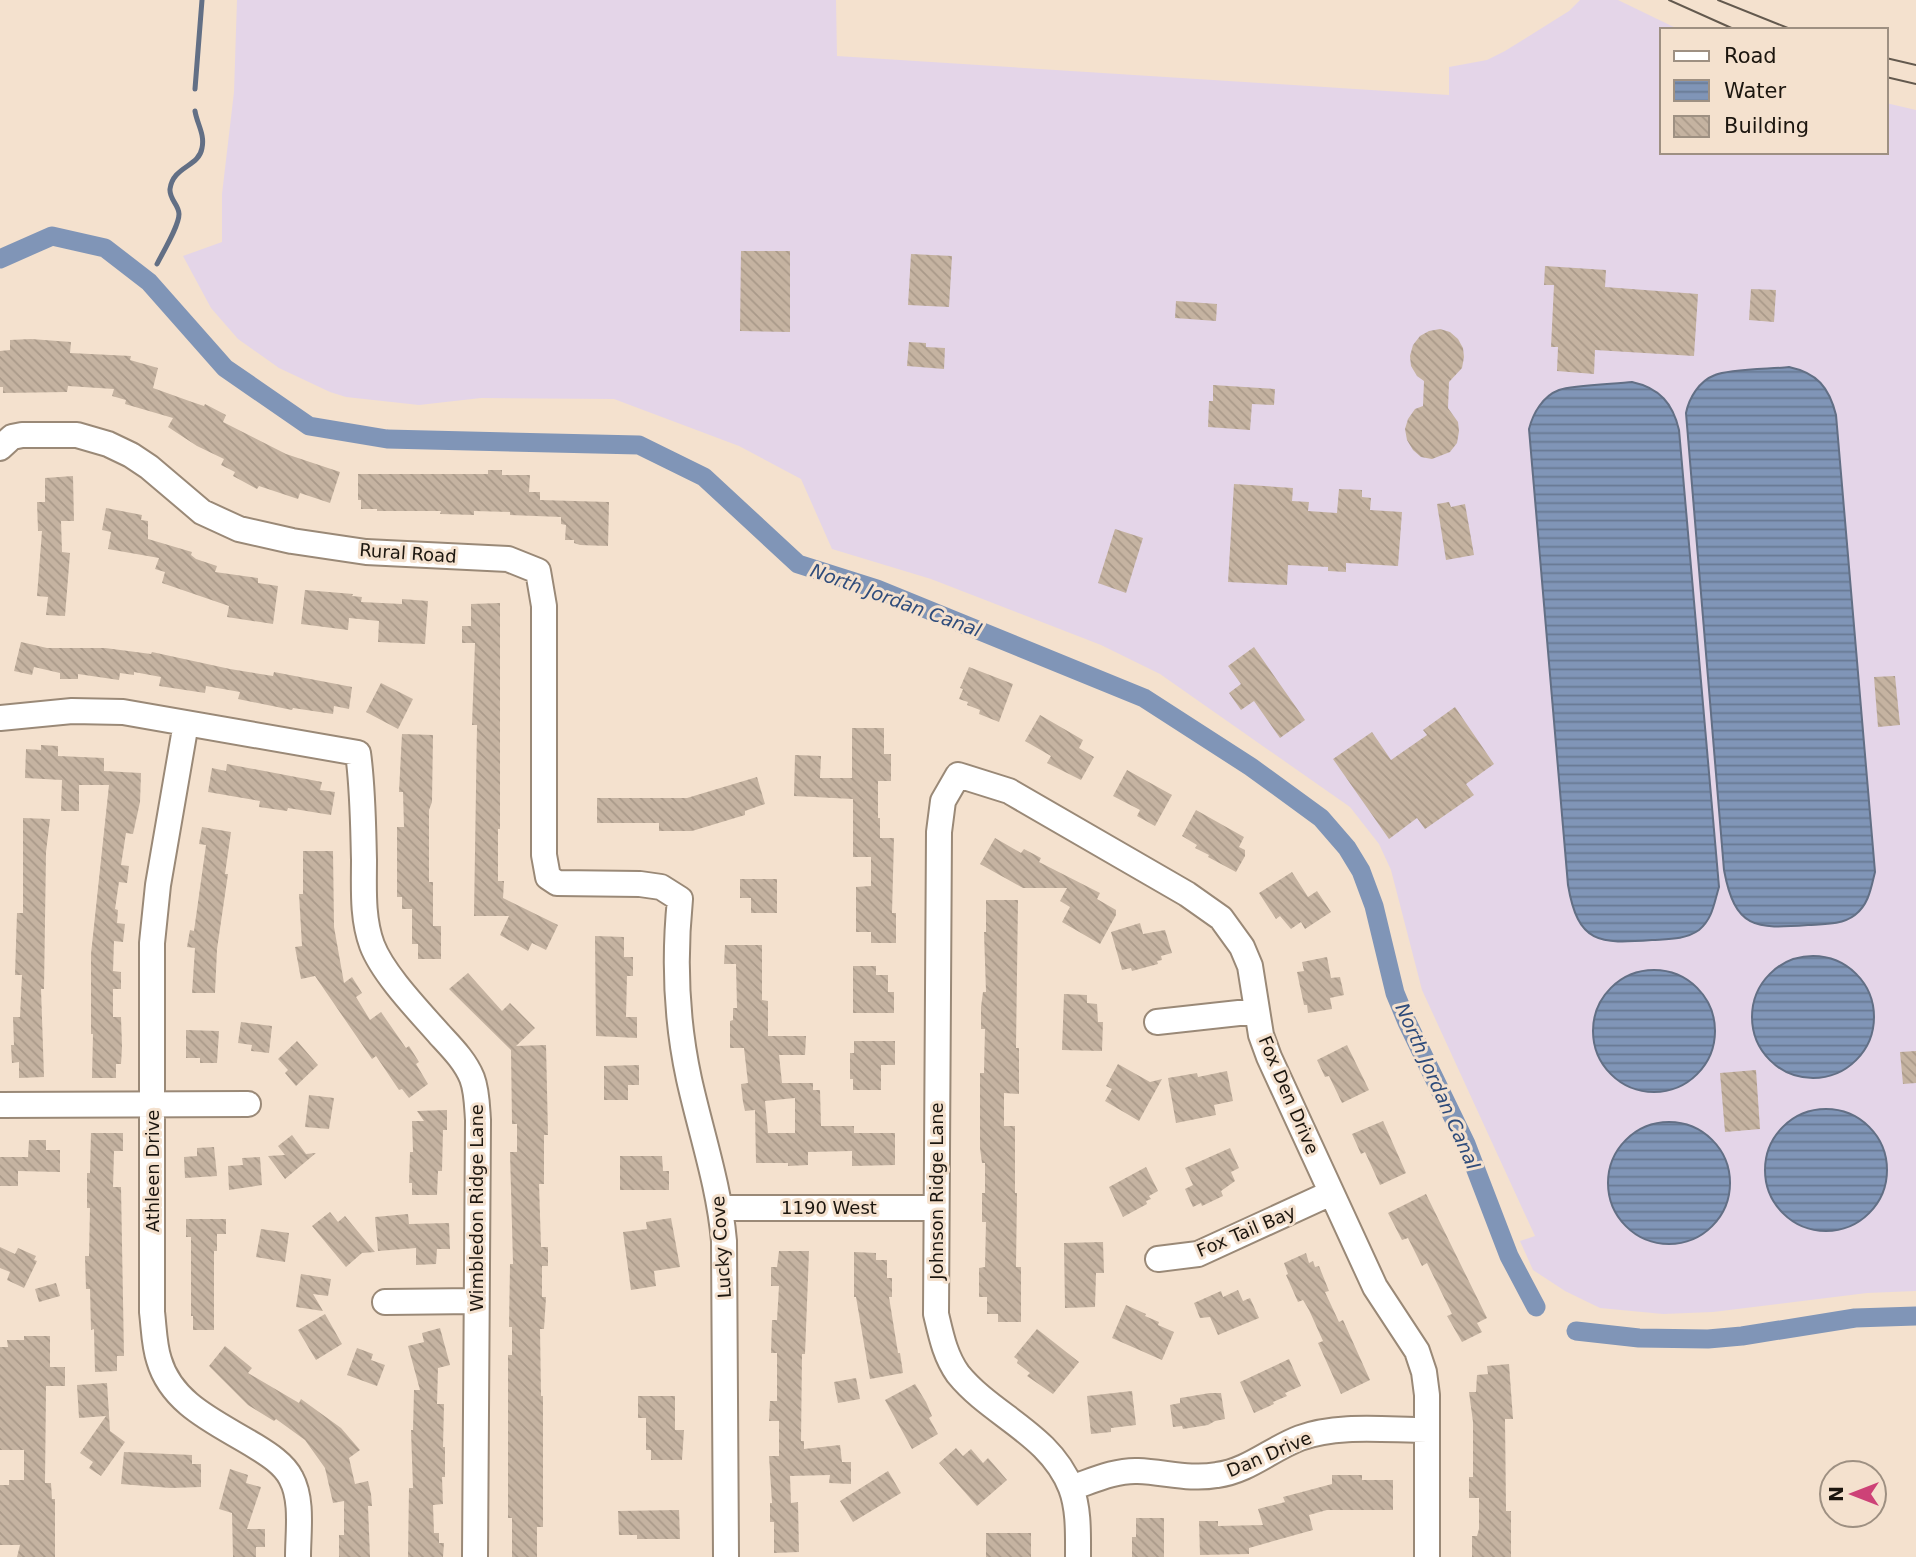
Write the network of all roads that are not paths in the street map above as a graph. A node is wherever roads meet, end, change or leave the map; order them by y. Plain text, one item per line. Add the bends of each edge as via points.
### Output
1 (1, 447) edge
2 (0, 718) edge
3 (186, 723) junction
4 (958, 775) joint
5 (680, 899) joint
6 (1257, 1012) junction
7 (1157, 1021) dead end
8 (153, 1104) junction
9 (248, 1104) dead end
10 (0, 1105) edge
11 (1331, 1193) junction
12 (721, 1208) junction
13 (936, 1208) junction
14 (1158, 1259) dead end
15 (476, 1301) junction
16 (385, 1302) dead end
17 (1427, 1430) junction
18 (1071, 1488) junction
19 (298, 1557) edge
20 (475, 1557) edge
21 (726, 1557) edge
22 (1078, 1557) edge
23 (1427, 1557) edge

1 - 5 street, Rural Road via 12,437 78,435 131,455 202,512 239,529 366,552 508,559 538,571 544,606 544,855 548,877 557,883 661,887
2 - 3 street, Wimbledon Ridge Lane via 96,710
3 - 8 street, Athleen Drive via 154,914
3 - 15 street, Wimbledon Ridge Lane via 358,752 363,789 364,901 373,948 418,1010 463,1060 476,1096
4 - 6 street, Fox Den Drive via 1009,791 1221,918 1250,965
4 - 13 street, Johnson Ridge Lane via 943,801 939,832
5 - 12 street, Lucky Cove via 676,943 682,1039
6 - 7 street
6 - 11 street, Fox Den Drive via 1269,1057
8 - 9 street
8 - 10 street
8 - 19 street, Athleen Drive via 152,1312 158,1359 183,1400 266,1453 290,1475 298,1502
11 - 14 street, Fox Tail Bay via 1198,1254
11 - 17 street, Fox Den Drive via 1375,1287 1418,1351 1427,1395
12 - 13 street, 1190 West
12 - 21 street, Lucky Cove via 726,1288
13 - 18 street, Johnson Ridge Lane via 936,1314 943,1348 973,1390 1045,1448
15 - 16 street
15 - 20 street, Wimbledon Ridge Lane
17 - 18 street, Dan Drive via 1321,1433 1219,1475 1135,1471
17 - 23 street, Fox Den Drive
18 - 22 street, Johnson Ridge Lane

